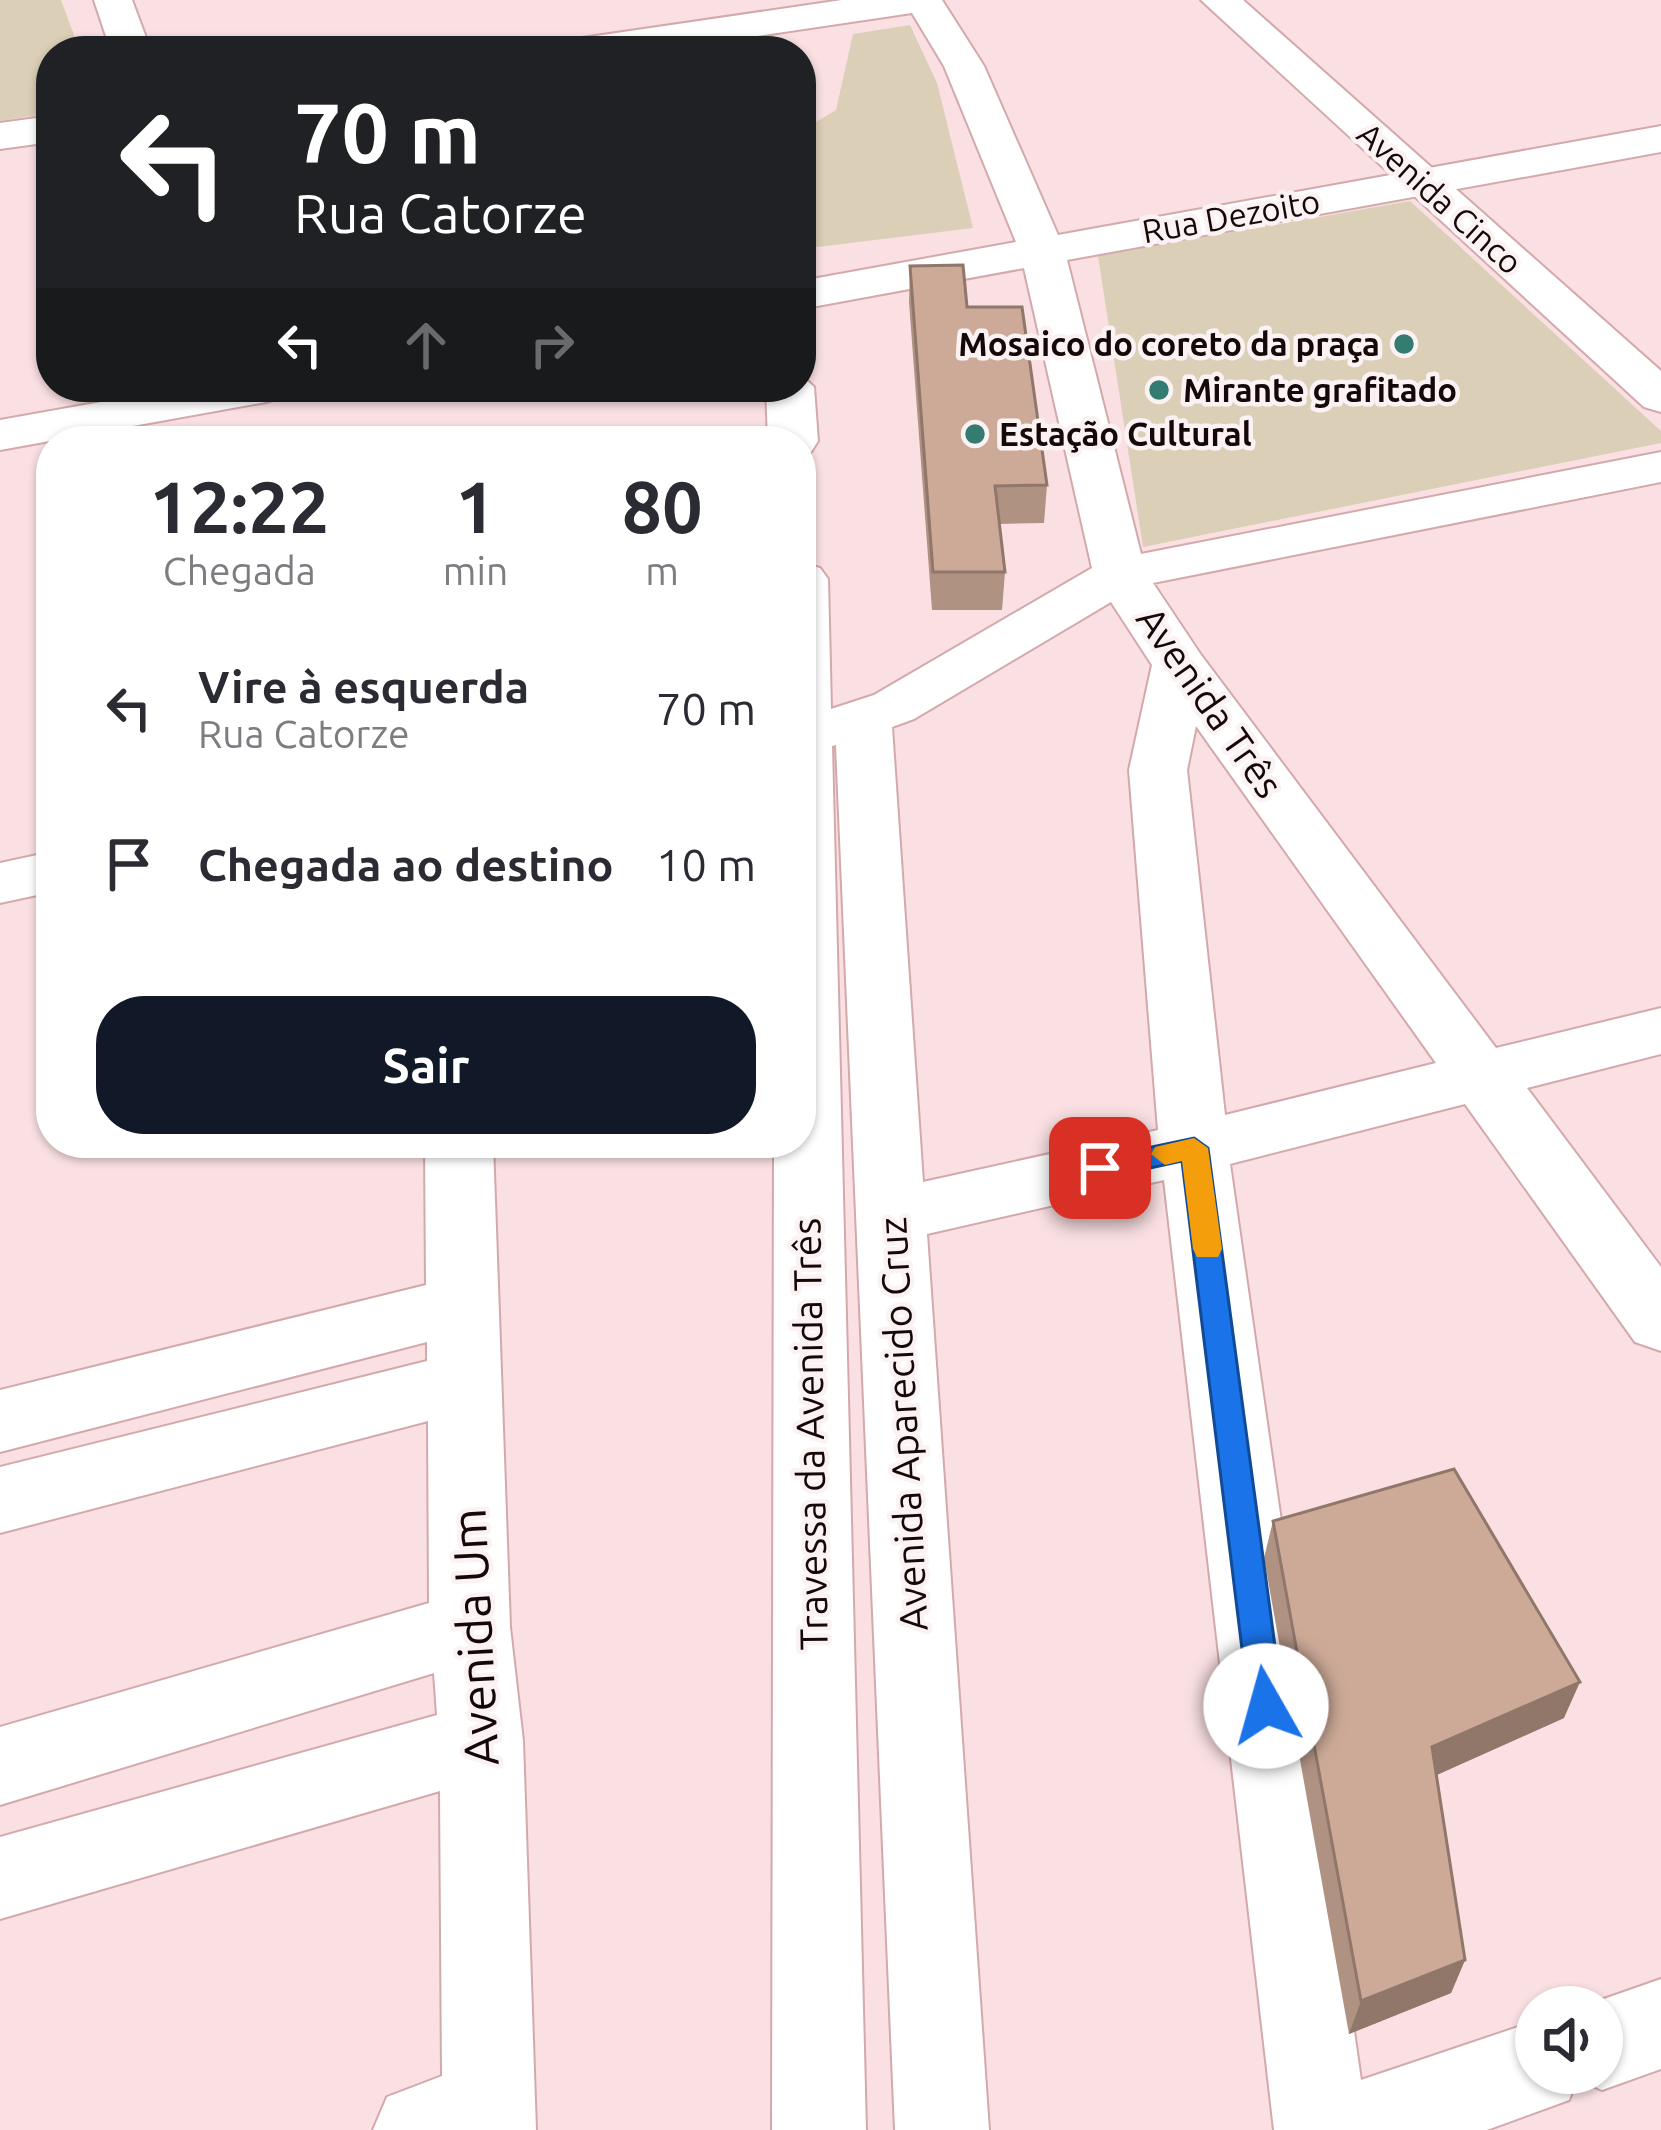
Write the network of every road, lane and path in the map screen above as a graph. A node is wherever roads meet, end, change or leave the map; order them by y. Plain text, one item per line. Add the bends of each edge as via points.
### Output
1 (113, 0) edge
2 (674, 0) edge
3 (922, 0) edge
4 (1220, 0) edge
5 (847, 6) edge
6 (126, 36) edge
7 (700, 36) edge
8 (728, 36) edge
9 (36, 131) edge
10 (0, 136) edge
11 (1661, 139) edge
12 (1421, 181) junction
13 (1042, 250) junction
14 (816, 292) edge
15 (1661, 397) edge
16 (180, 402) edge
17 (49, 426) edge
18 (36, 428) edge
19 (0, 435) edge
20 (1661, 467) edge
21 (1120, 574) junction
22 (1180, 664) junction
23 (816, 688) edge
24 (822, 731) edge
25 (36, 875) edge
26 (0, 883) edge
27 (1661, 1031) edge
28 (1482, 1078) junction
29 (1194, 1148) junction
30 (460, 1158) edge
31 (892, 1215) junction
32 (1661, 1322) edge
33 (466, 1342) junction
34 (0, 1421) edge
35 (0, 1500) edge
36 (470, 1627) junction
37 (481, 1742) junction
38 (0, 1766) edge
39 (0, 1878) edge
40 (1661, 2024) edge
41 (1623, 2037) edge
42 (1515, 2074) edge
43 (465, 2123) edge
44 (819, 2130) edge
45 (942, 2130) edge
46 (1321, 2130) edge
47 (1350, 2130) edge

1 - 6 street
2 - 7 street
3 - 5 street
3 - 13 street, Avenida Três via 964,66
4 - 12 street, Avenida Cinco
5 - 8 street
9 - 10 street
11 - 12 street, Rua Dezoito
12 - 13 street, Rua Dezoito
12 - 15 street, Avenida Cinco
13 - 14 street, Rua Dezoito
13 - 21 street, Avenida Três
16 - 17 street
18 - 19 street
20 - 21 street
21 - 22 street, Avenida Três
21 - 24 street via 894,707
22 - 28 street, Avenida Três
22 - 29 street via 1158,770
23 - 24 street
24 - 31 street, Avenida Aparecido Cruz
24 - 44 street, Travessa da Avenida Três
25 - 26 street
27 - 28 street
28 - 29 street
28 - 32 street, Avenida Três
29 - 31 street
29 - 46 street
30 - 33 street, Avenida Um
31 - 45 street, Avenida Aparecido Cruz
33 - 34 street
33 - 35 street
33 - 36 street, Avenida Um
36 - 37 street, Avenida Um
36 - 38 street
37 - 39 street
37 - 43 street, Avenida Um
40 - 41 street
42 - 47 street

